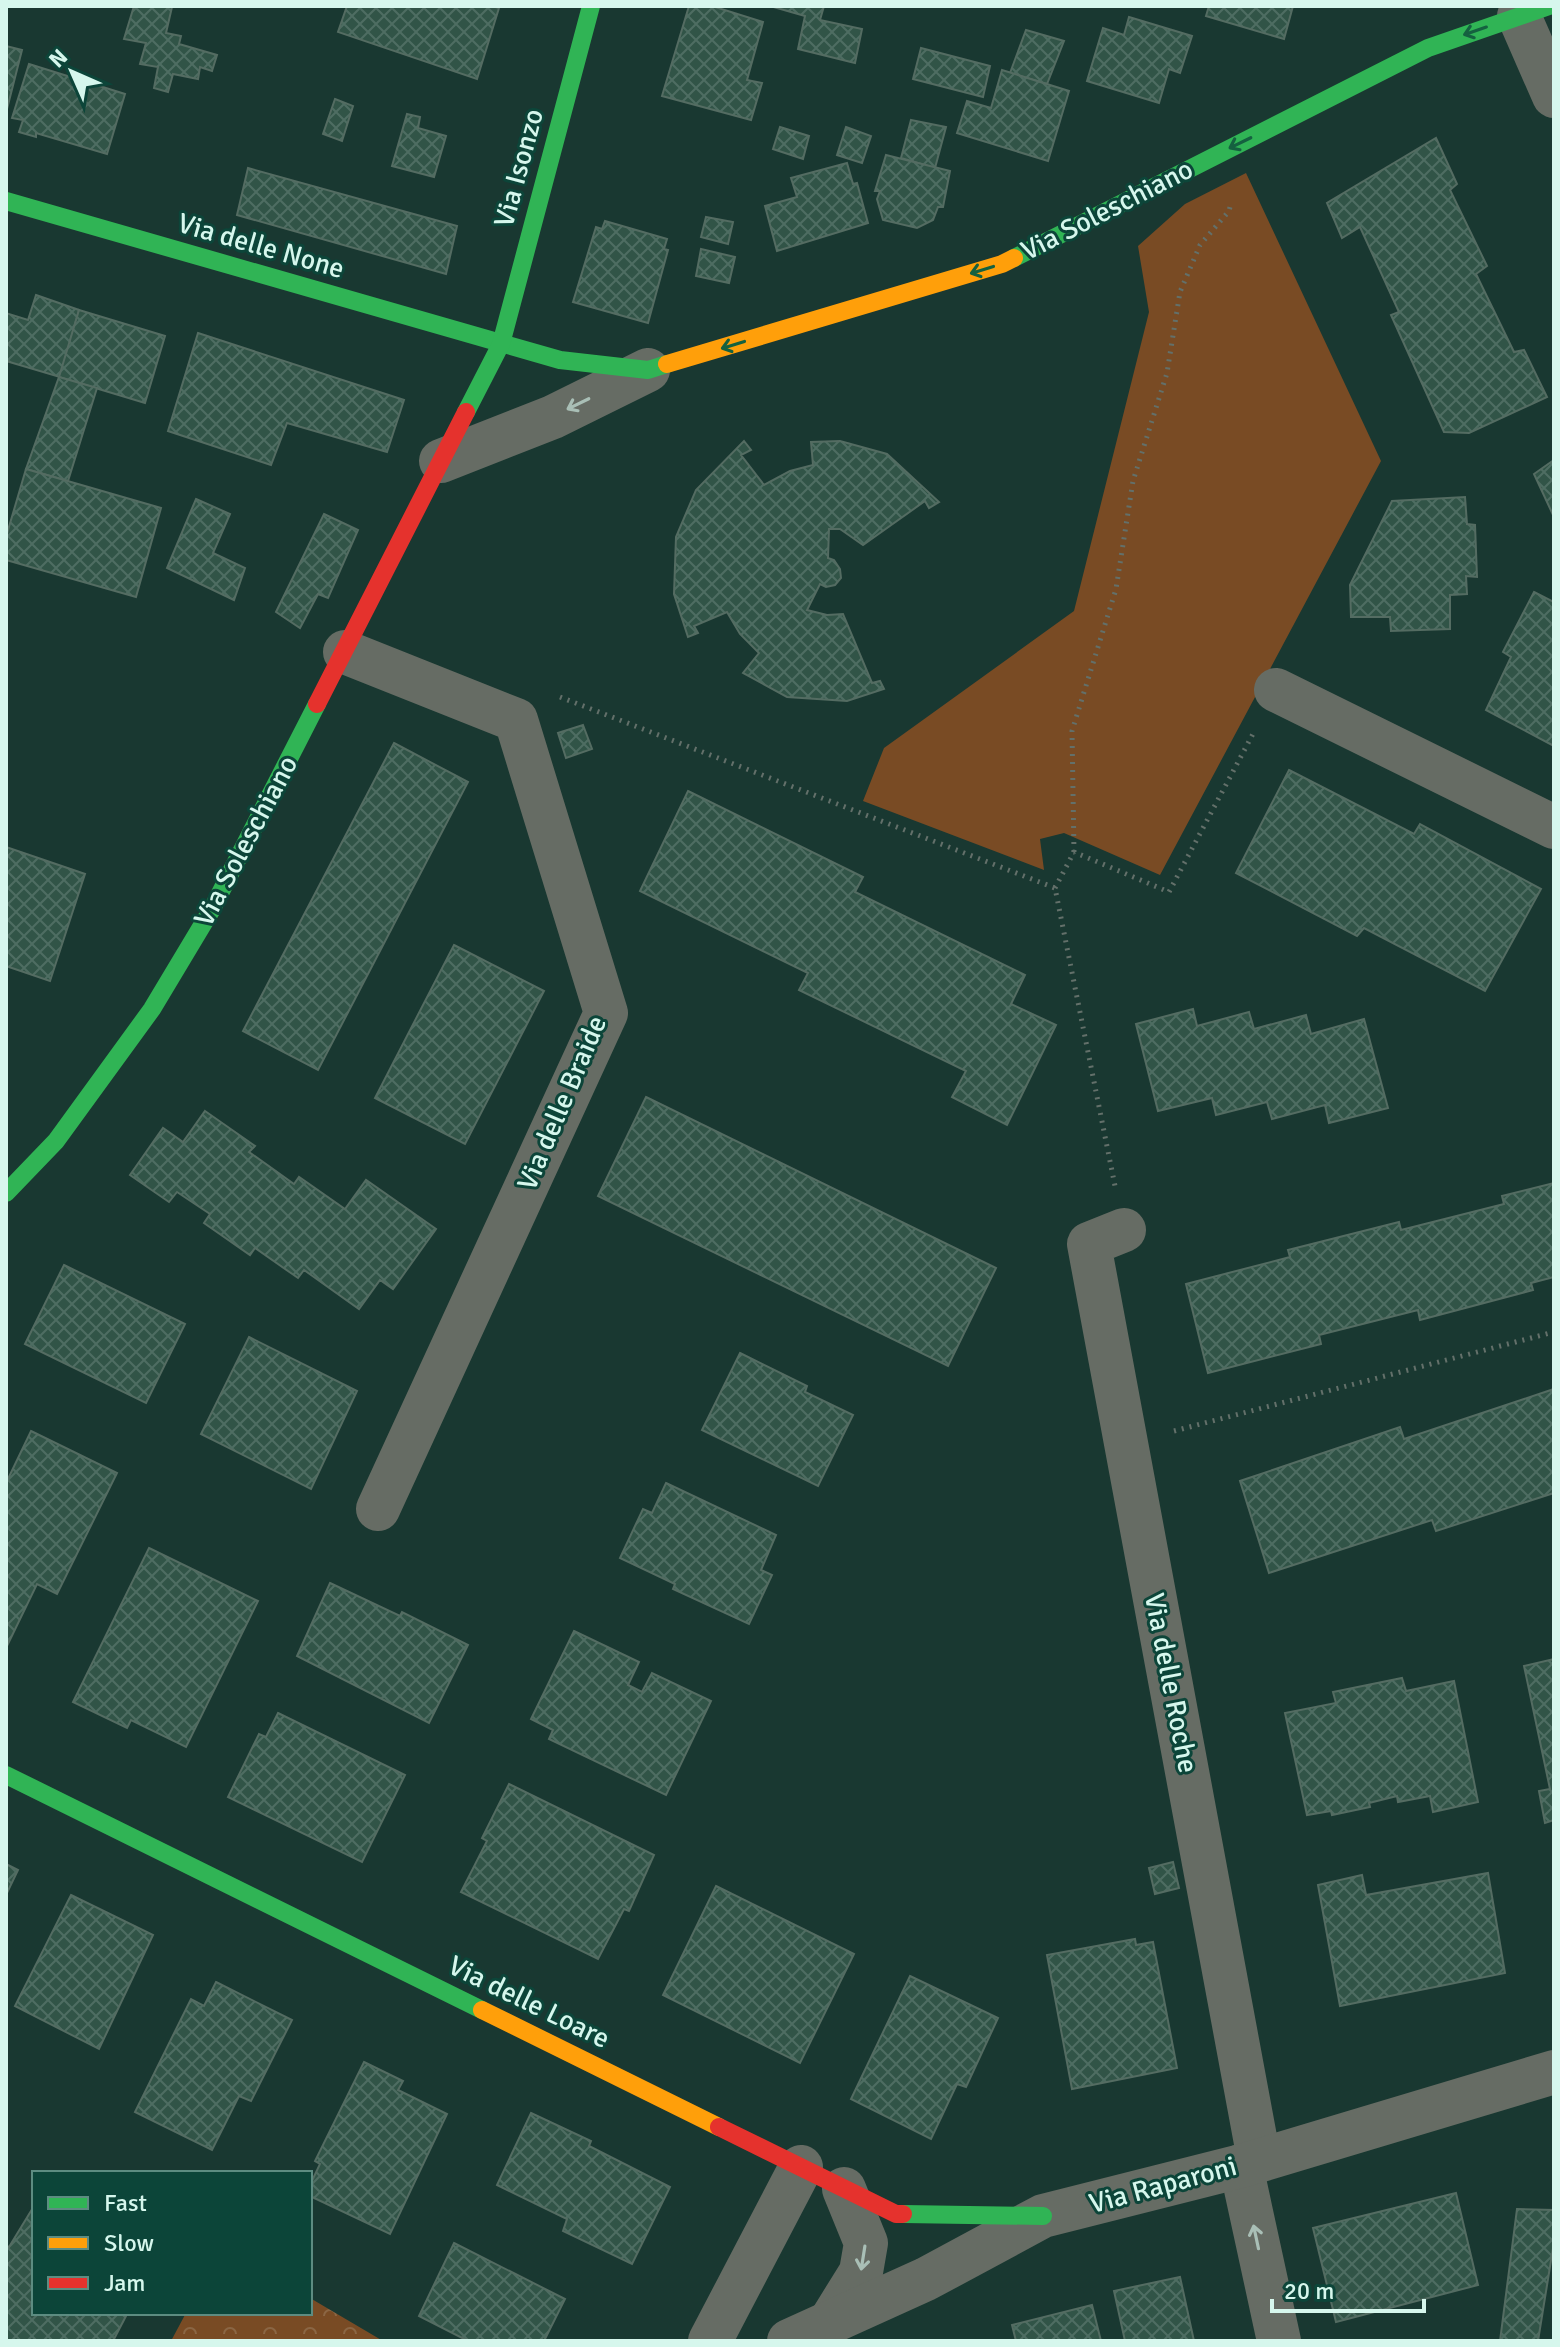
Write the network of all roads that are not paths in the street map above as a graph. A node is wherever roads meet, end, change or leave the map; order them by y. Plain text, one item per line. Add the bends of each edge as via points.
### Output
1 (591, 6) edge
2 (1534, 11) edge
3 (1554, 96) edge
4 (6, 201) edge
5 (501, 344) junction
6 (648, 370) junction
7 (441, 461) junction
8 (345, 652) junction
9 (1276, 690) road end
10 (1554, 827) edge
11 (6, 1193) edge
12 (1124, 1230) road end
13 (378, 1509) dead end
14 (6, 1775) edge
15 (1554, 2072) edge
16 (1250, 2163) junction
17 (801, 2167) junction
18 (844, 2189) junction
19 (1043, 2216) junction
20 (830, 2322) junction
21 (710, 2341) edge
22 (789, 2341) edge
23 (1279, 2341) edge

1 - 5 street, Via Isonzo
2 - 3 street
2 -> 6 street, Via Soleschiano via 1428,48 1002,264
4 - 5 street, Via delle None
5 - 6 street, Via Soleschiano via 560,360
5 - 7 street, Via Soleschiano
6 -> 7 street, Via Soleschiano via 553,417
7 - 8 street, Via Soleschiano
8 - 11 street, Via Soleschiano via 212,909 152,1009 56,1141
8 - 13 street, Via delle Braide via 516,720 606,1013
9 - 10 street
12 - 16 street, Via delle Roche via 1089,1244
14 - 17 street, Via delle Loare
15 - 16 street, Via Raparoni
16 - 19 street, Via Raparoni
23 -> 16 street, Via delle Roche
17 - 18 street, Via delle Loare
17 - 21 street
18 - 19 street, Via delle Loare via 896,2214
18 -> 20 street via 866,2243 861,2272
19 - 20 street, Via Raparoni via 926,2279
20 - 22 street, Via Raparoni

